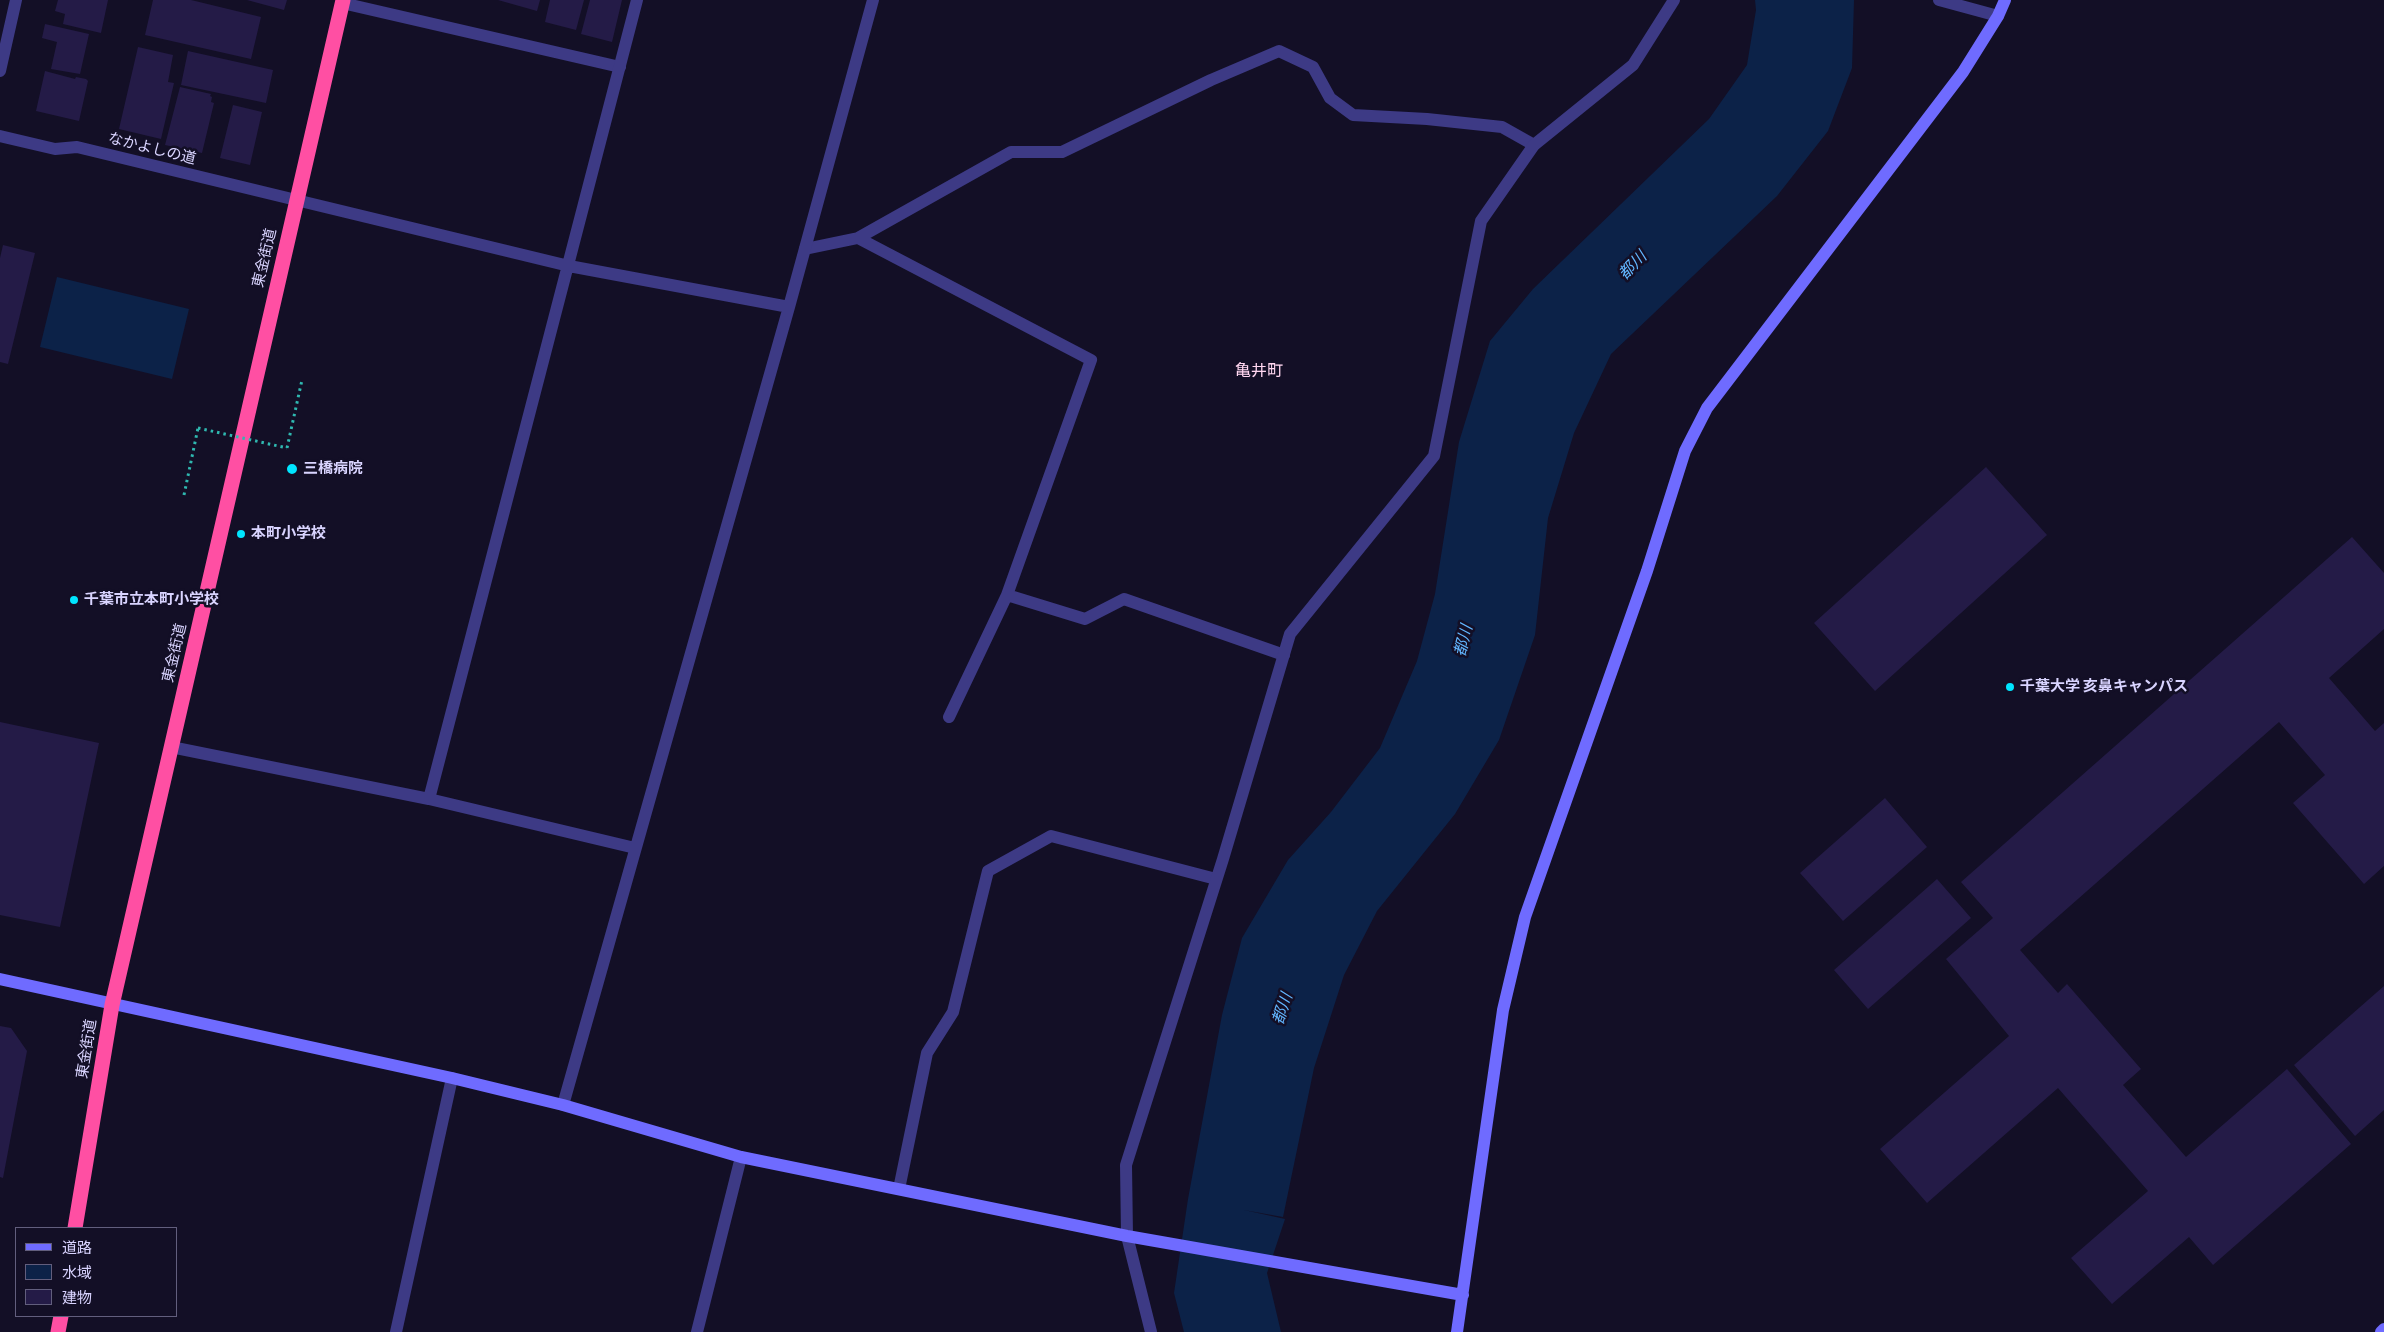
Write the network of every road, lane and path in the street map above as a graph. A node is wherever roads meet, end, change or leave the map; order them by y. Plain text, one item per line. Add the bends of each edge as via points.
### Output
1 (16, 0) edge
2 (638, 0) edge
3 (873, 0) edge
4 (1674, 0) edge
5 (1939, 0) edge
6 (2005, 0) edge
7 (343, 2) edge
8 (1998, 16) junction
9 (620, 67) junction
10 (0, 71) edge
11 (0, 136) edge
12 (1534, 145) junction
13 (296, 202) junction
14 (858, 238) junction
15 (804, 249) junction
16 (569, 266) junction
17 (789, 307) junction
18 (302, 380) dead end
19 (184, 494) dead end
20 (1007, 595) junction
21 (1284, 654) junction
22 (949, 717) dead end
23 (171, 747) junction
24 (429, 799) junction
25 (635, 848) junction
26 (1216, 880) junction
27 (0, 979) edge
28 (112, 1004) junction
29 (452, 1078) junction
30 (563, 1105) junction
31 (741, 1157) junction
32 (898, 1189) junction
33 (75, 1227) edge
34 (1127, 1236) junction
35 (1463, 1295) junction
36 (61, 1317) edge
37 (2384, 1329) edge
38 (58, 1332) edge
39 (396, 1332) edge
40 (697, 1332) edge
41 (1151, 1332) edge
42 (1457, 1332) edge
43 (2381, 1332) edge

1 - 10 street
2 - 9 street
3 - 15 street
4 - 12 street via 1634,65
5 - 8 street
6 - 8 street
7 - 9 street
7 - 13 highway, 東金街道
8 - 35 street via 1963,72 1706,408 1686,451 1525,917 1502,1010
9 - 16 street
11 - 13 street, なかよしの道 via 55,149 77,147
12 - 14 street via 1502,127 1353,115 1330,98 1313,67 1279,51 1062,152 1011,152
12 - 21 street via 1481,221 1434,456 1290,634
13 - 16 street, なかよしの道
13 - 23 highway, 東金街道
14 - 15 street
14 - 20 street via 1091,360
15 - 17 street
16 - 17 street, なかよしの道
16 - 24 street
17 - 25 street
18 - 19 path, bridge via 287,448 198,428
20 - 21 street via 1085,619 1124,600
20 - 22 street
21 - 26 street
23 - 24 street
23 - 28 highway, 東金街道
24 - 25 street
25 - 30 street
26 - 32 street via 1051,836 988,871 953,1012 927,1053
26 - 34 street via 1126,1165
27 - 28 street
28 - 29 street
28 - 33 highway, 東金街道
29 - 30 street
29 - 39 street
30 - 31 street
31 - 32 street
31 - 40 street
32 - 34 street
34 - 35 street
34 - 41 street
35 - 42 street
36 - 38 highway
37 - 43 street

